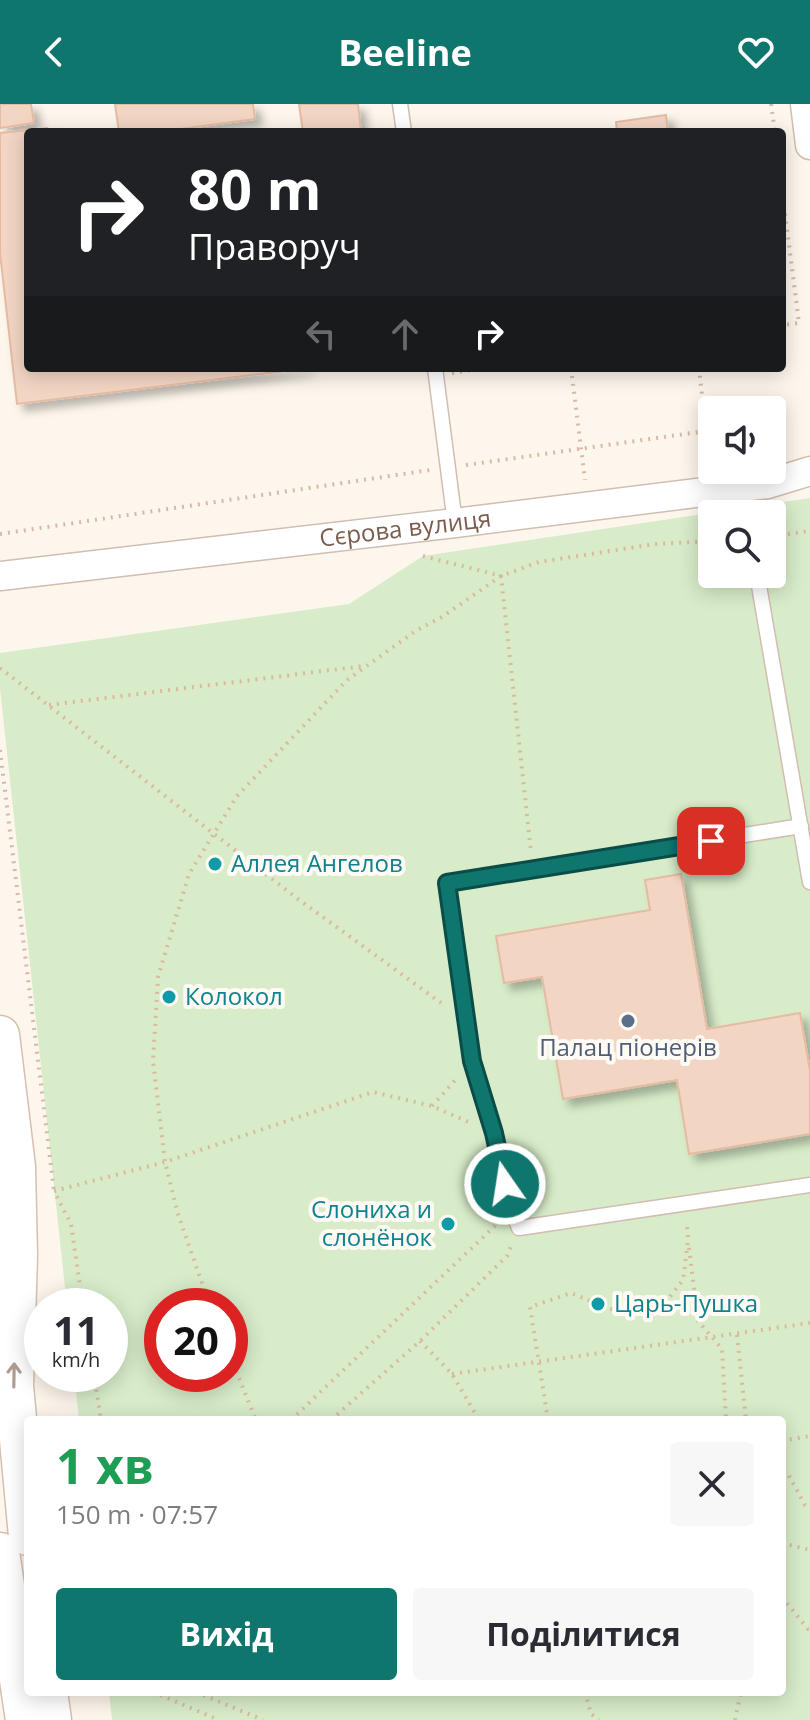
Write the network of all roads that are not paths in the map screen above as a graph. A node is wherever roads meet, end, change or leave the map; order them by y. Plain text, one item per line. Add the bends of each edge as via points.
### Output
1 (400, 104) edge
2 (805, 104) edge
3 (403, 128) edge
4 (810, 145) edge
5 (435, 372) edge
6 (810, 471) edge
7 (733, 497) edge
8 (455, 523) junction
9 (0, 576) edge
10 (759, 588) edge
11 (801, 826) junction
12 (810, 882) edge
13 (0, 1035) edge
14 (810, 1185) edge
15 (24, 1493) edge
16 (0, 1552) edge
17 (49, 1696) edge
18 (25, 1720) edge
19 (52, 1720) edge

1 - 3 lane
2 - 4 street
5 - 8 lane
6 - 7 street, Сєрова вулиця
7 - 8 street, Сєрова вулиця via 589,506
8 - 9 street, Сєрова вулиця
10 - 11 lane
11 - 12 lane
11 - 14 lane via 447,883 472,1061 519,1228
15 -> 13 main road via 14,1386 16,1167
16 - 18 main road
17 - 19 main road

